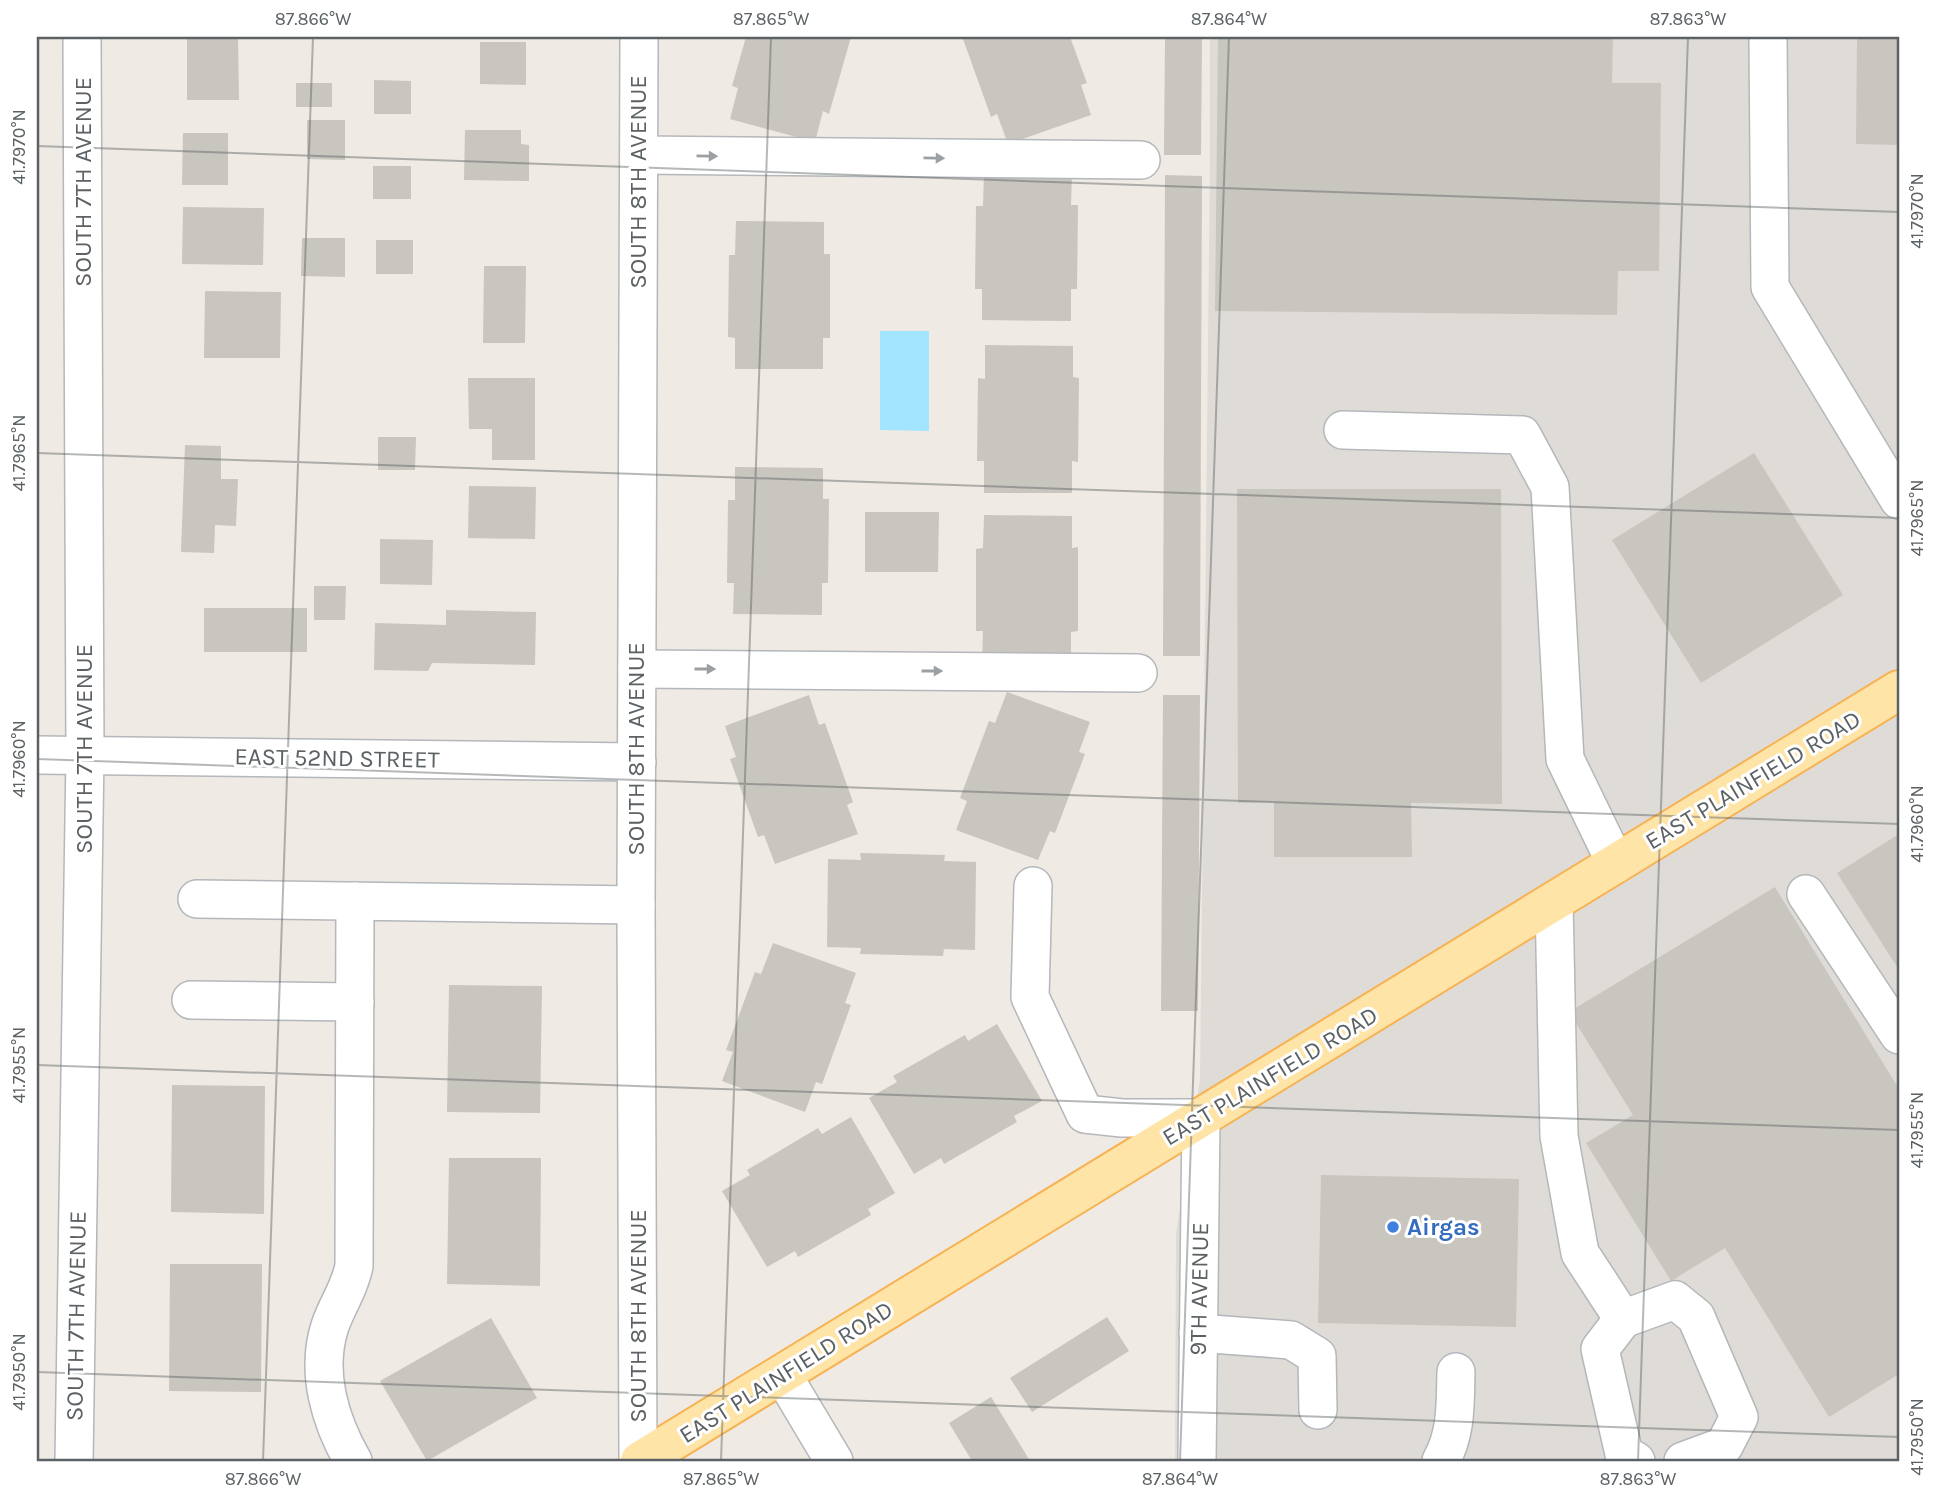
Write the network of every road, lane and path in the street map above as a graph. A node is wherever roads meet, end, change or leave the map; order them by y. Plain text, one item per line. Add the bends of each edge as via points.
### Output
1 (82, 37) edge
2 (639, 37) edge
3 (1768, 37) edge
4 (639, 155) junction
5 (1141, 160) dead end
6 (1343, 430) dead end
7 (1899, 500) edge
8 (637, 669) junction
9 (1138, 673) dead end
10 (1899, 690) edge
11 (37, 755) edge
12 (85, 755) junction
13 (637, 762) junction
14 (1616, 864) junction
15 (1033, 886) dead end
16 (1805, 894) dead end
17 (197, 899) dead end
18 (355, 901) junction
19 (1554, 902) junction
20 (636, 905) junction
21 (191, 1000) dead end
22 (355, 1002) junction
23 (1899, 1035) edge
24 (1201, 1118) junction
25 (1623, 1319) junction
26 (1198, 1333) junction
27 (1456, 1372) dead end
28 (782, 1374) junction
29 (1318, 1410) dead end
30 (74, 1461) edge
31 (353, 1461) edge
32 (639, 1461) edge
33 (834, 1461) edge
34 (1197, 1461) edge
35 (1441, 1461) edge
36 (1636, 1461) edge
37 (1683, 1461) edge

1 - 12 street, SOUTH 7TH AVENUE
2 - 4 street, SOUTH 8TH AVENUE
3 - 7 street via 1770,287
4 -> 5 street
4 - 8 street, SOUTH 8TH AVENUE
6 - 14 street via 1522,435 1550,487 1565,759
8 -> 9 street
8 - 13 street, SOUTH 8TH AVENUE
10 - 14 main road, EAST PLAINFIELD ROAD
11 - 12 street, EAST 52ND STREET
12 - 13 street, EAST 52ND STREET
12 - 30 street, SOUTH 7TH AVENUE
13 - 20 street, SOUTH 8TH AVENUE
14 - 19 main road, EAST PLAINFIELD ROAD
15 - 24 street via 1030,997 1086,1114 1129,1103
16 - 23 street
17 - 18 street
18 - 20 street
18 - 22 street
19 - 24 main road, EAST PLAINFIELD ROAD
19 - 25 street via 1559,1136 1580,1253
20 - 32 street, SOUTH 8TH AVENUE
21 - 22 street
22 - 31 street via 355,1266 330,1325 325,1379 329,1407
24 - 26 street, 9TH AVENUE
24 - 28 main road, EAST PLAINFIELD ROAD
25 - 36 street via 1600,1349 1624,1454
25 - 37 street via 1675,1300 1696,1317 1739,1417 1724,1446
26 - 29 street via 1291,1340 1317,1356
26 - 34 street, 9TH AVENUE
27 - 35 street via 1455,1424
28 - 32 main road, EAST PLAINFIELD ROAD
28 - 33 street

